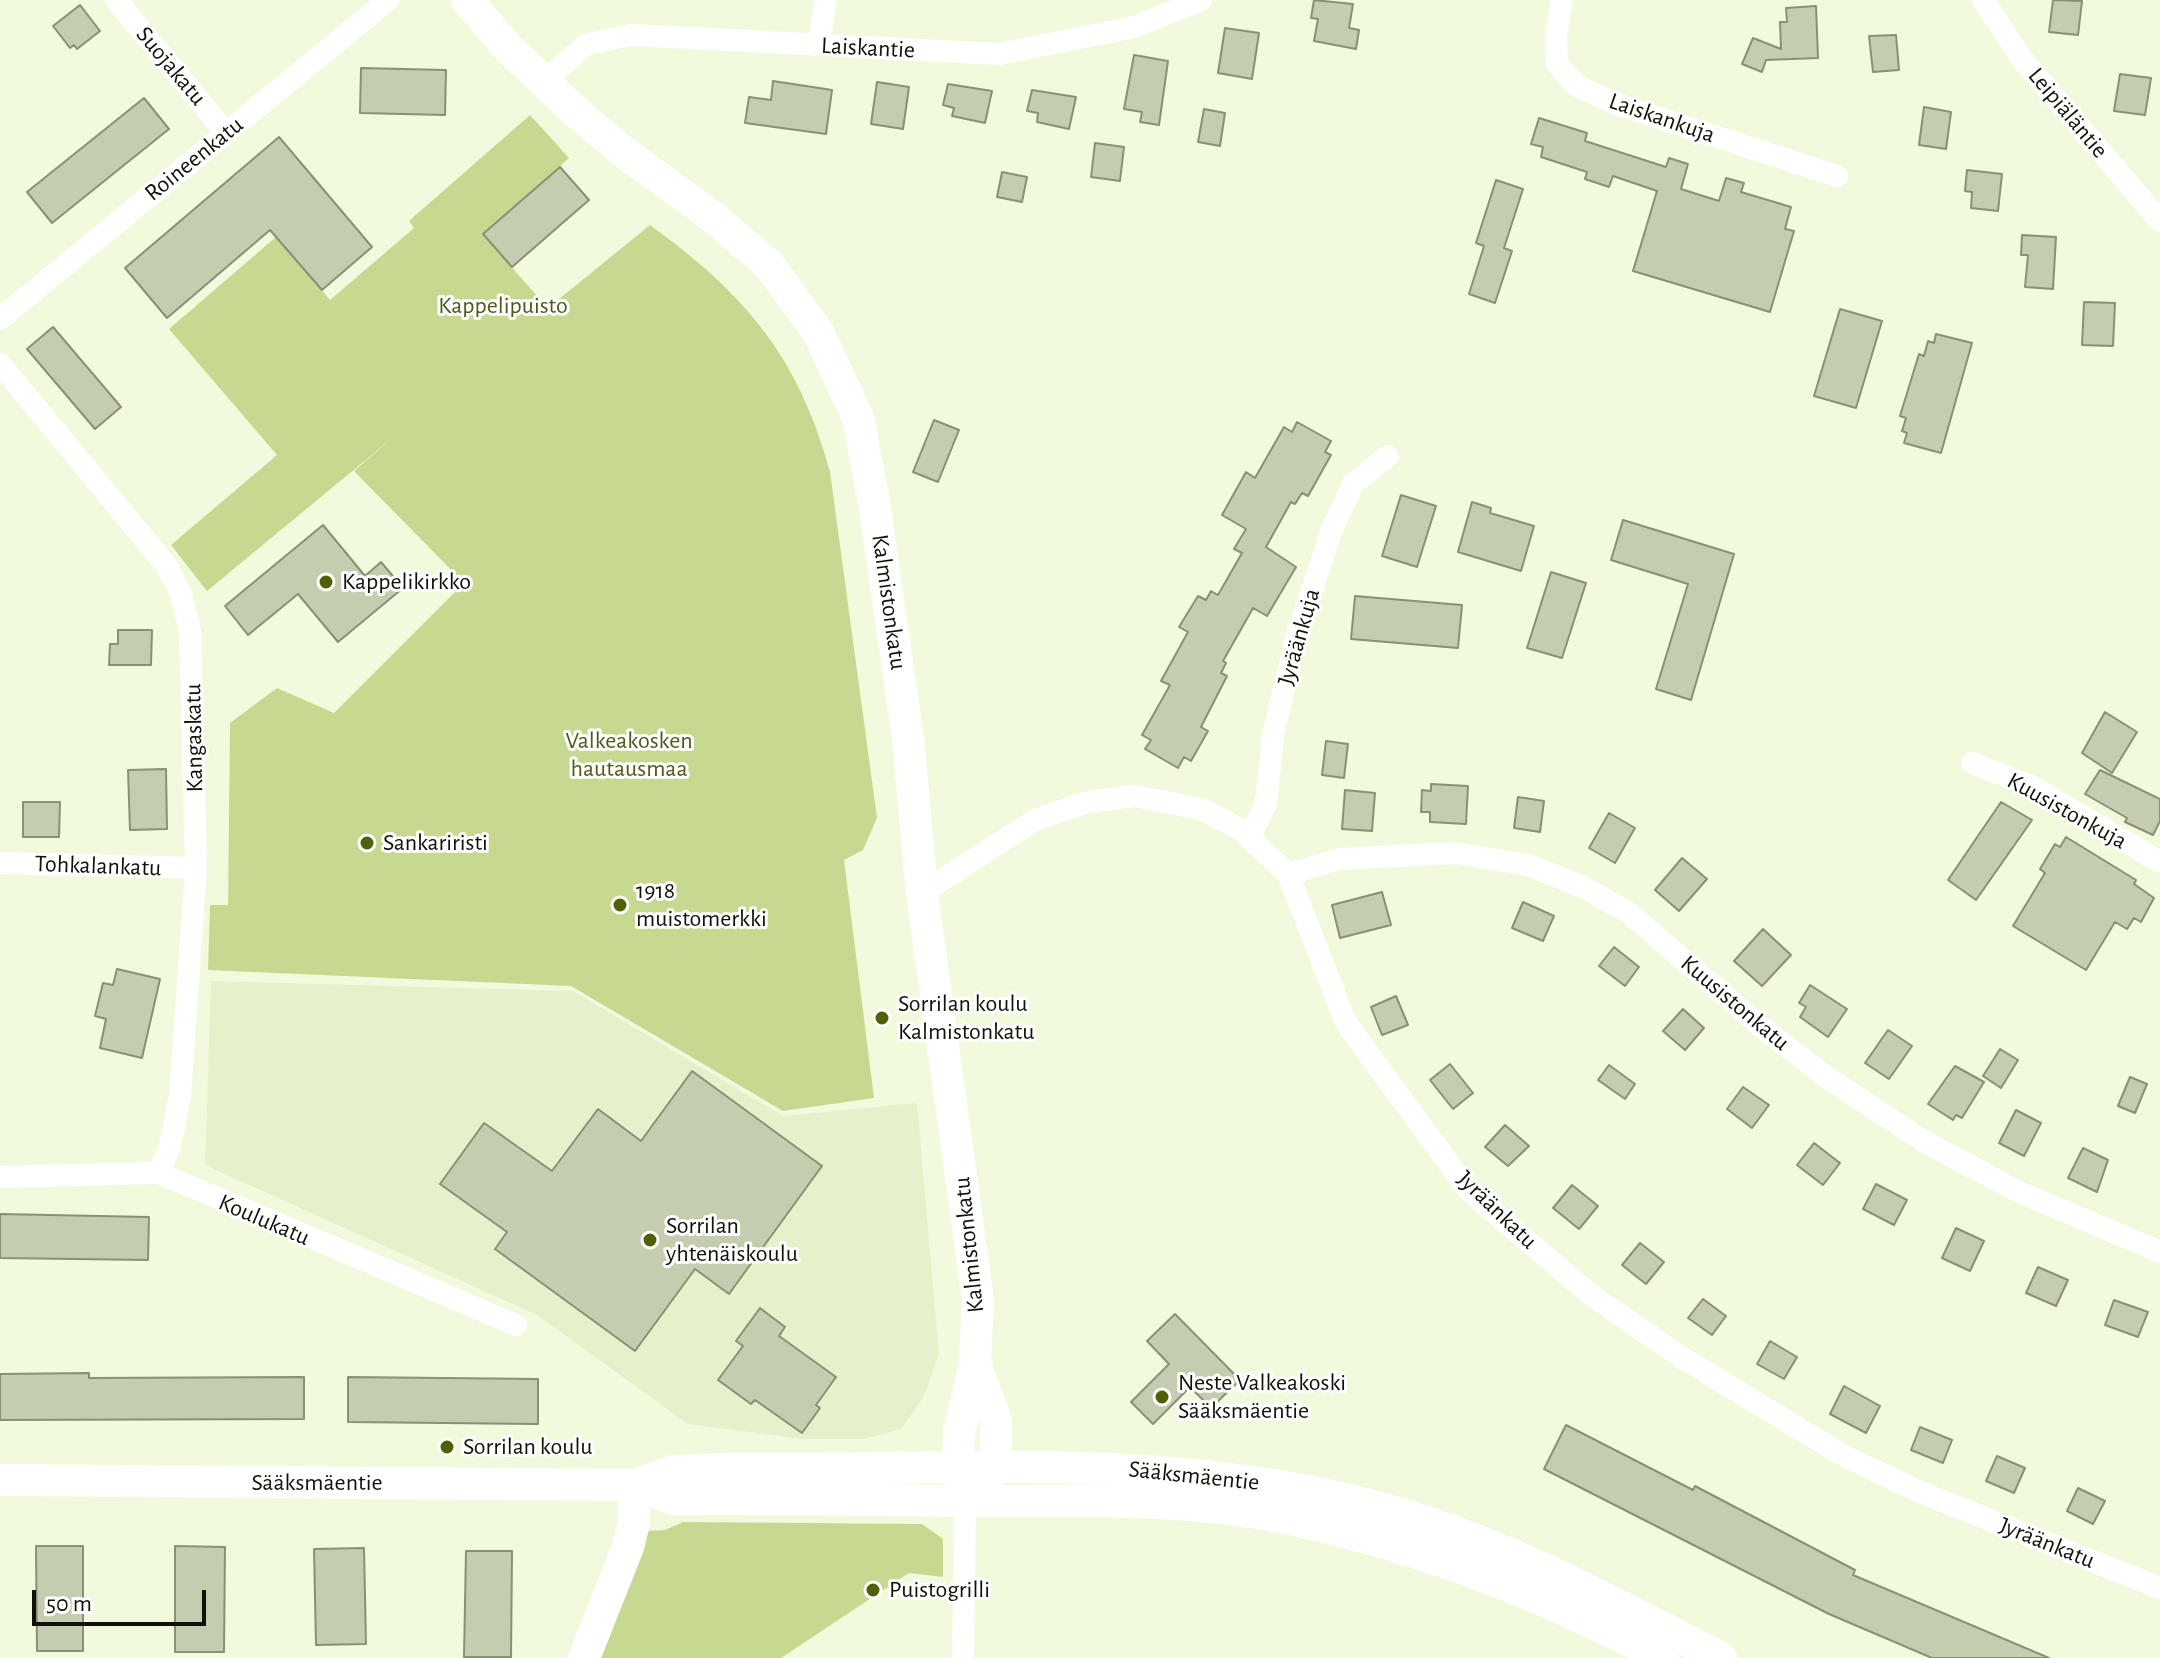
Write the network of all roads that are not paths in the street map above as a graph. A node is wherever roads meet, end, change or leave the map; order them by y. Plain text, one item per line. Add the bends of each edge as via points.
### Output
1 (116, 0) edge
2 (388, 0) edge
3 (467, 0) edge
4 (826, 0) edge
5 (1201, 0) edge
6 (1562, 0) edge
7 (1983, 0) edge
8 (818, 46) junction
9 (543, 82) junction
10 (226, 133) junction
11 (1837, 176) dead end
12 (2160, 221) edge
13 (0, 319) edge
14 (0, 364) edge
15 (1388, 456) dead end
16 (1972, 763) dead end
17 (1250, 837) junction
18 (2160, 862) edge
19 (0, 863) edge
20 (196, 868) junction
21 (1288, 874) junction
22 (922, 893) junction
23 (159, 1173) junction
24 (0, 1177) edge
25 (2160, 1252) edge
26 (516, 1325) dead end
27 (975, 1364) junction
28 (958, 1468) junction
29 (996, 1468) junction
30 (0, 1480) edge
31 (634, 1485) junction
32 (965, 1501) junction
33 (2160, 1588) edge
34 (584, 1658) edge
35 (963, 1658) edge
36 (1663, 1658) edge
37 (1721, 1658) edge

1 - 10 street, Suojakatu
2 - 10 street, Roineenkatu
3 - 9 main road, Kalmistonkatu
4 - 8 street
5 - 8 street, Laiskantie via 1131,28 999,54
6 - 11 street, Laiskankuja via 1557,64 1576,85 1616,104
7 - 12 street, Leipiäläntie via 2022,59
8 - 9 street, Laiskantie via 632,35 587,44
9 - 22 main road, Kalmistonkatu via 769,265 818,332 858,418 908,738
10 - 13 street, Roineenkatu
14 - 20 street, Kangaskatu via 166,565 181,594 190,631
15 - 17 street, Jyräänkuja via 1353,484 1331,532 1295,642 1273,735 1266,803
16 - 18 street, Kuusistonkuja via 2033,787
17 - 21 street, Jyräänkatu
17 - 22 street, Jyräänkatu via 1204,810 1136,796 1087,802 1035,820
19 - 20 street, Tohkalankatu
20 - 23 street, Kangaskatu via 180,1096
21 - 25 street, Kuusistonkatu via 1340,859 1455,853 1528,865 1583,887 1628,912 1825,1076 1925,1142 2017,1191
21 - 33 street, Jyräänkatu via 1346,1023 1469,1191 1591,1295 1681,1357 1846,1457
22 - 27 main road, Kalmistonkatu via 978,1300
23 - 24 street, Koulukatu
23 - 26 street, Koulukatu
27 - 28 main road, Kalmistonkatu via 959,1433
27 - 29 main road, Kalmistonkatu via 996,1420
28 - 29 main road, Sääksmäentie
28 - 31 main road, Sääksmäentie via 674,1471
28 - 32 main road, Kalmistonkatu
29 - 32 main road
29 - 37 main road, Sääksmäentie via 1213,1475 1378,1508 1509,1553
30 - 31 main road, Sääksmäentie
31 - 32 main road, Sääksmäentie via 674,1499
31 - 34 main road via 628,1547
32 - 35 street
32 - 36 main road, Sääksmäentie via 1168,1504 1289,1519 1510,1585

